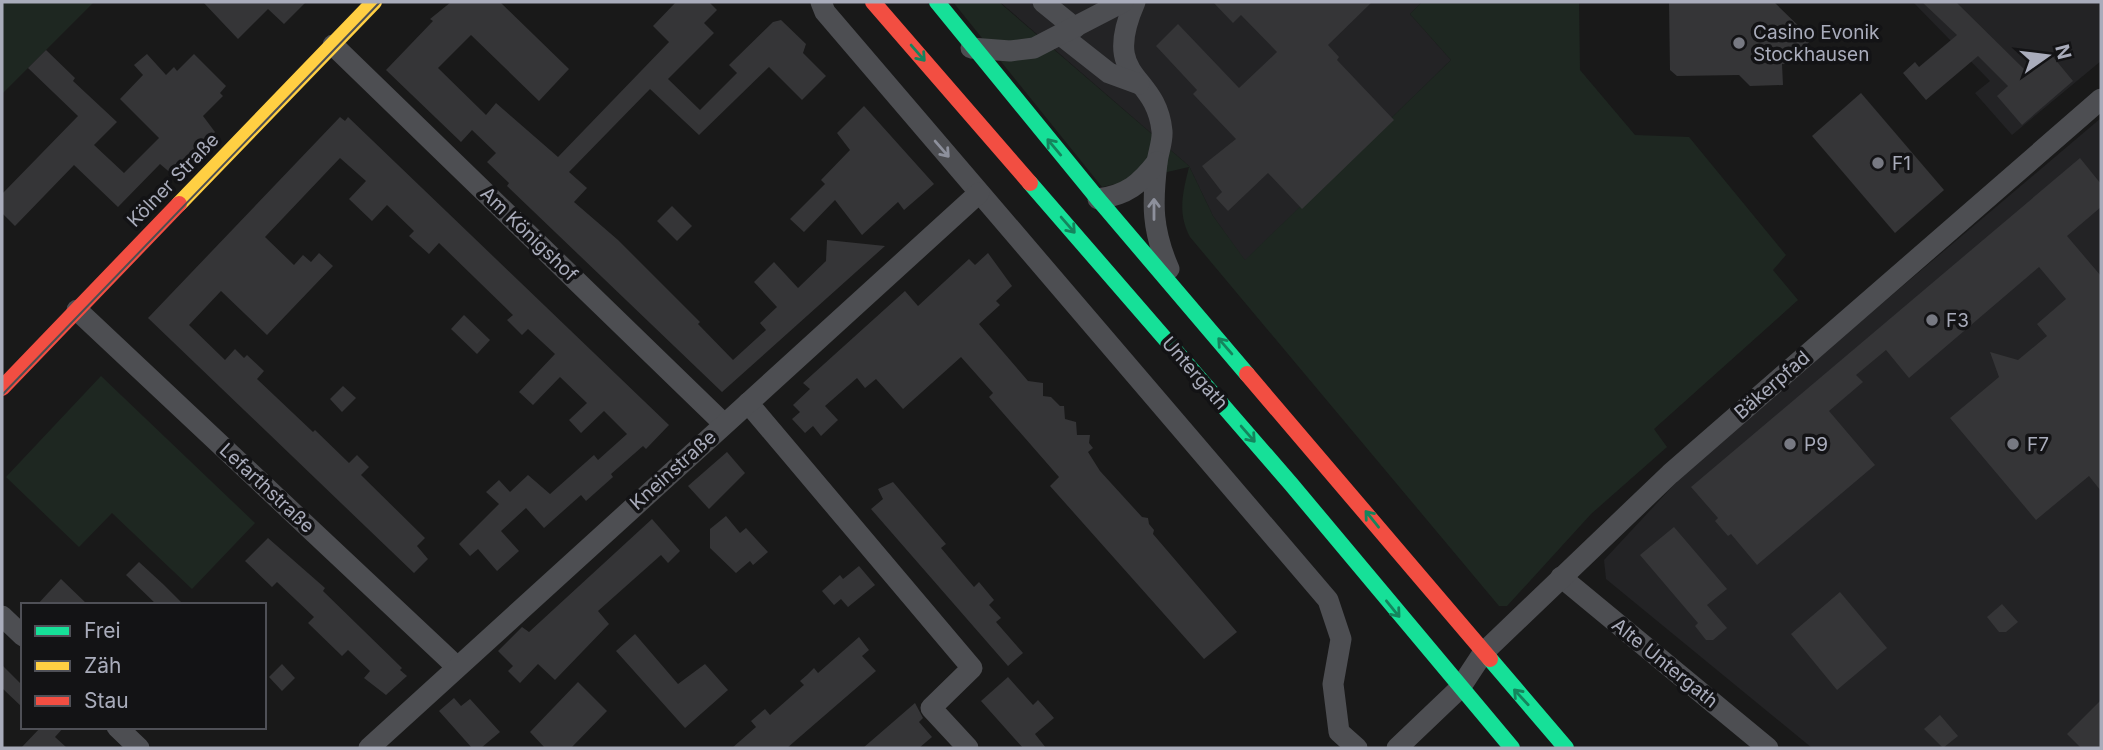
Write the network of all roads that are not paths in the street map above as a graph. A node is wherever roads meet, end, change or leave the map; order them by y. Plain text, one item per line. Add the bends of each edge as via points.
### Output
1 (374, 2) edge
2 (821, 2) edge
3 (873, 2) edge
4 (937, 2) edge
5 (1043, 2) edge
6 (1123, 2) edge
7 (1135, 2) edge
8 (1068, 32) junction
9 (333, 45) junction
10 (971, 48) junction
11 (1139, 84) junction
12 (2101, 99) edge
13 (1010, 158) junction
14 (1157, 162) junction
15 (1057, 191) dead end
16 (979, 193) junction
17 (1076, 197) dead end
18 (1098, 199) junction
19 (1182, 296) junction
20 (77, 310) junction
21 (2, 388) edge
22 (748, 403) junction
23 (724, 424) junction
24 (1561, 577) junction
25 (2, 616) edge
26 (21, 634) edge
27 (1483, 653) junction
28 (456, 666) junction
29 (1460, 688) junction
30 (119, 729) edge
31 (139, 748) edge
32 (369, 748) edge
33 (968, 748) edge
34 (1357, 748) edge
35 (1397, 748) edge
36 (1512, 748) edge
37 (1566, 748) edge
38 (1769, 748) edge

1 - 9 main road, Kölner Straße
2 -> 16 street
3 -> 13 main road, Untergath
4 - 10 main road, Untergath
5 - 8 street
6 - 8 street
7 - 11 street, Untergath via 1121,47
8 - 10 street via 1022,50
8 - 11 street via 1109,73
9 - 20 main road, Kölner Straße
9 - 23 street, Am Königshof
18 -> 10 main road, Untergath
11 - 14 street, Untergath via 1154,106 1162,131
12 - 24 street, Bäkerpfad via 1670,474
13 - 15 main road
13 -> 29 main road, Untergath
14 - 18 street via 1137,187
19 -> 14 street, Untergath via 1158,244 1152,211
16 - 22 street, Kneinstraße
16 - 34 street via 1328,600 1341,639 1333,684 1339,732
17 - 18 main road
18 - 19 main road, Untergath
27 -> 19 main road, Untergath
20 - 21 main road, Kölner Straße
20 - 28 street, Lefarthstraße
22 - 23 street, Kneinstraße
22 - 33 street via 972,668 931,708
23 - 28 street, Kneinstraße
24 - 27 street, Bäkerpfad
24 - 38 street, Alte Untergath
25 - 26 street
27 - 29 street, Bäkerpfad
37 -> 27 main road, Untergath
28 - 32 street, Kneinstraße
29 - 35 street, Bäkerpfad
29 - 36 main road, Untergath
30 - 31 street

